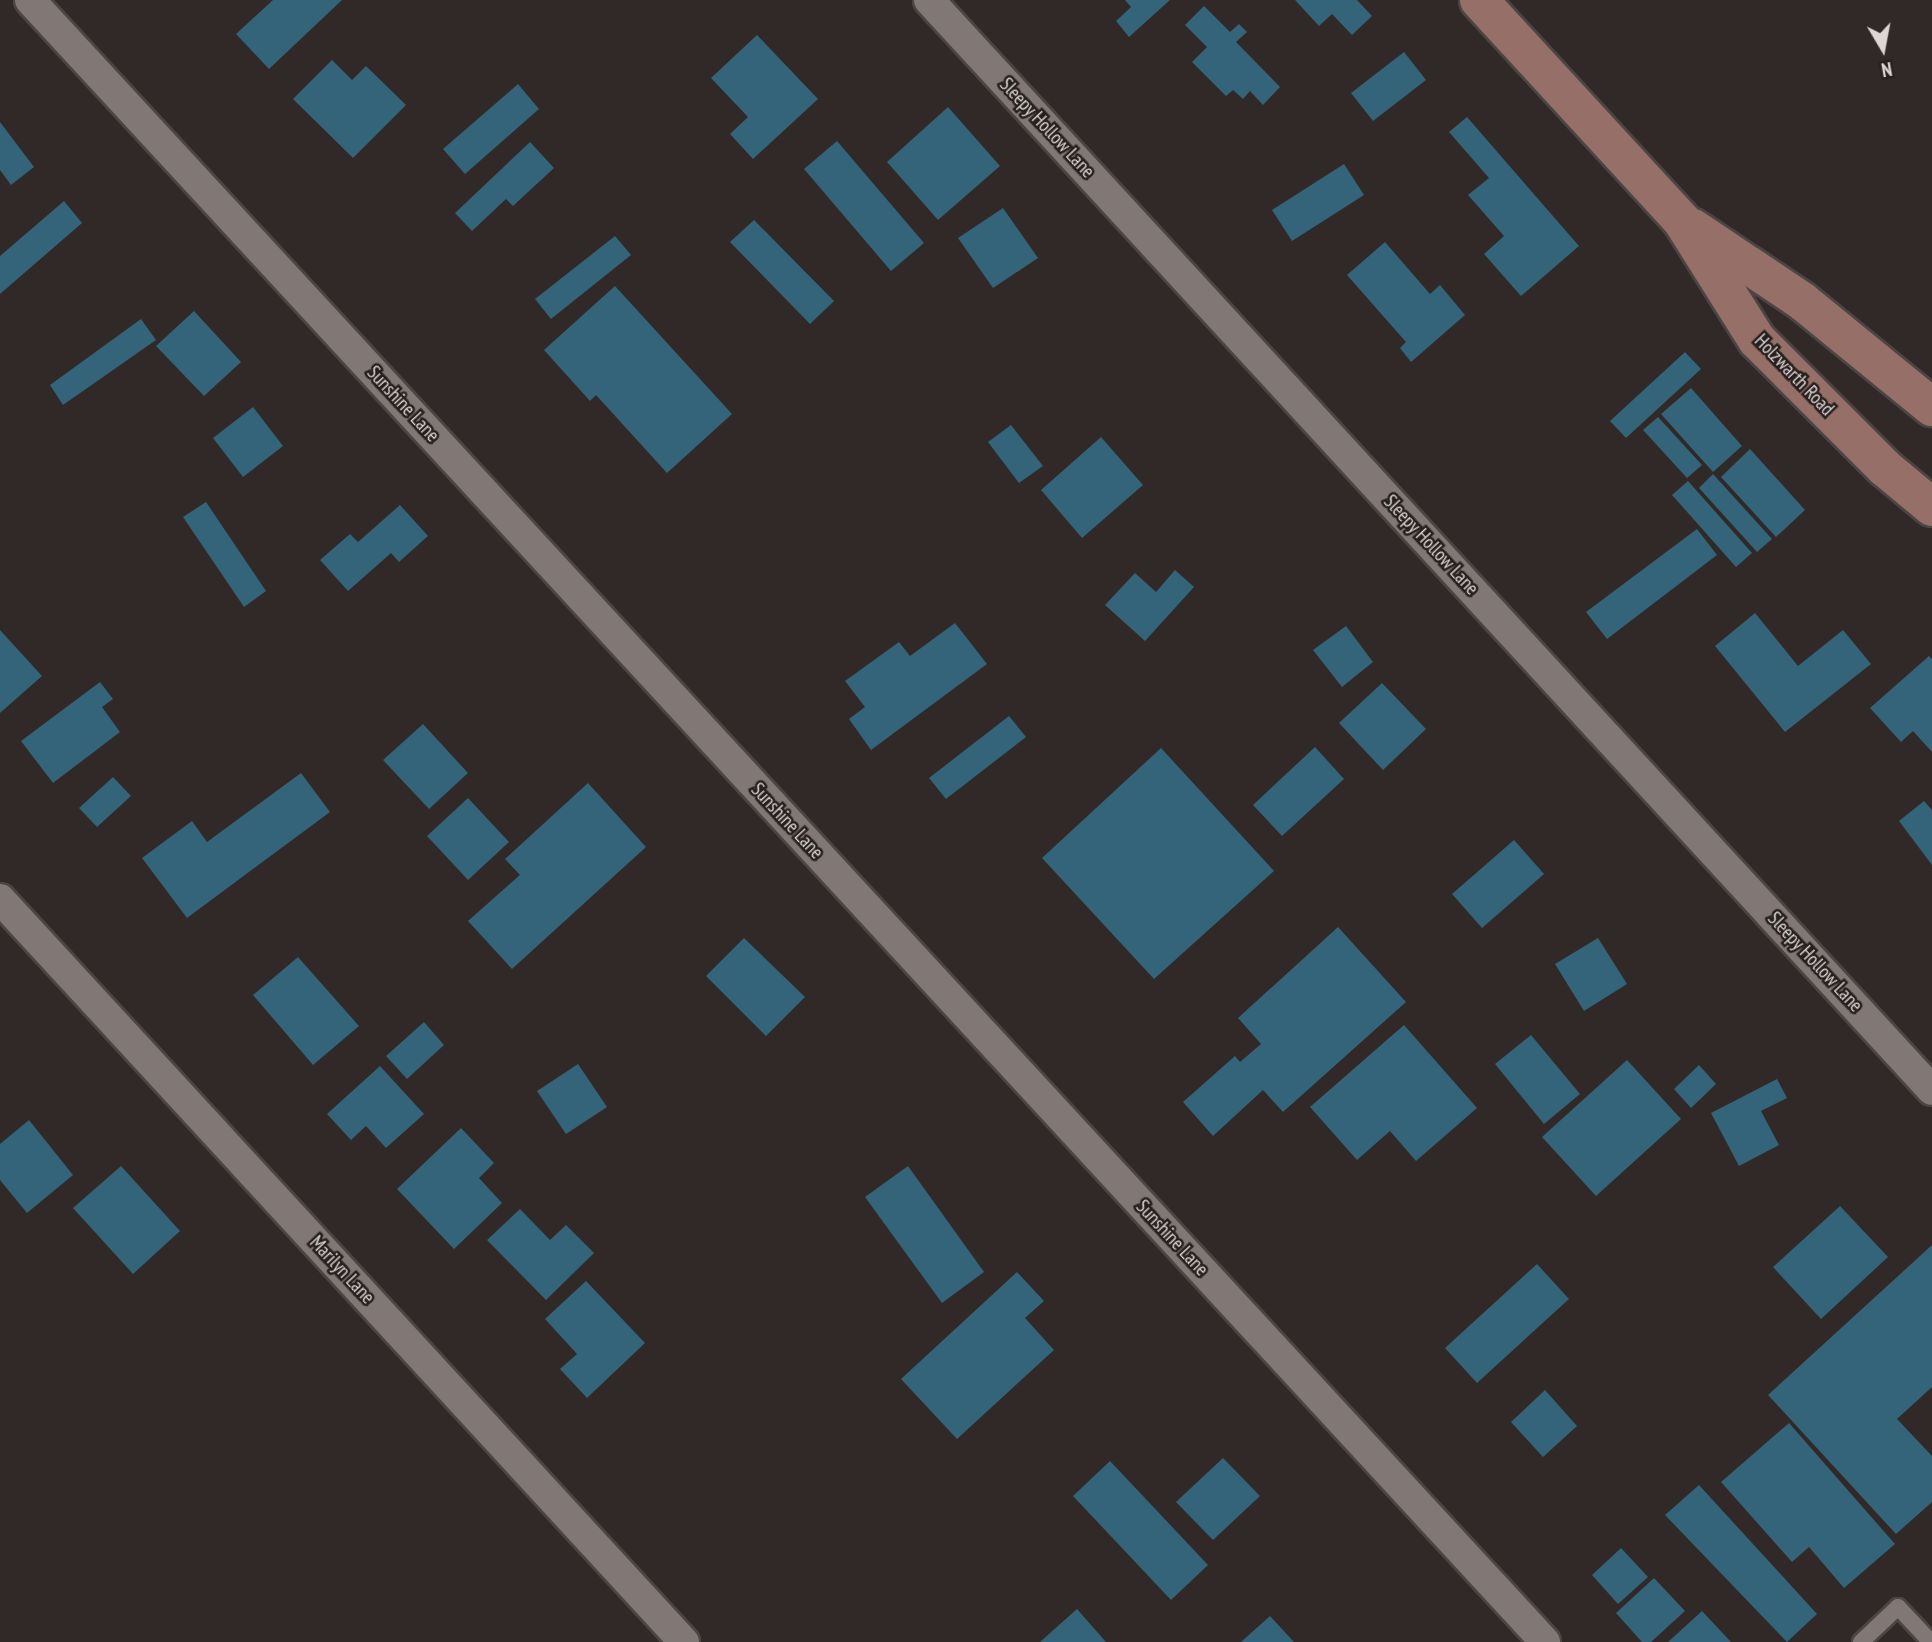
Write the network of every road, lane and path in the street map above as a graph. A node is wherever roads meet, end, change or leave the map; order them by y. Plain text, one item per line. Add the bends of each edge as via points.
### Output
1 (30, 0) edge
2 (929, 0) edge
3 (1479, 0) edge
4 (1682, 221) junction
5 (1932, 407) edge
6 (1932, 506) edge
7 (0, 899) edge
8 (1932, 1090) edge
9 (684, 1642) edge
10 (1545, 1642) edge
11 (1861, 1642) edge
12 (1931, 1642) edge

1 - 10 street, Sunshine Lane
2 - 8 street, Sleepy Hollow Lane
3 - 4 main road, Holzwarth Road
4 - 5 main road, Holzwarth Road via 1802,301
4 - 6 main road, Holzwarth Road via 1757,340 1885,468
7 - 9 street, Marilyn Lane
11 - 12 lane via 1898,1607

